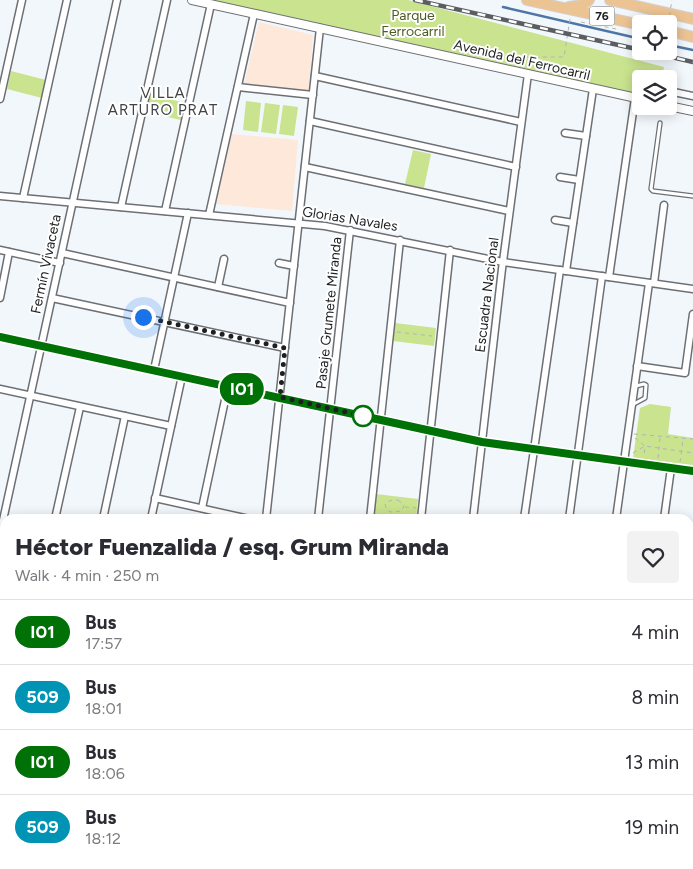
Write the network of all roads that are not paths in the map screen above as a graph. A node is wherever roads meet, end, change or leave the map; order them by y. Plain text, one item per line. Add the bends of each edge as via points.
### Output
1 (22, 0) edge
2 (67, 0) edge
3 (117, 0) edge
4 (167, 0) edge
5 (192, 0) edge
6 (527, 0) edge
7 (589, 0) edge
8 (610, 0) edge
9 (211, 4) junction
10 (564, 8) junction
11 (254, 14) junction
12 (693, 19) edge
13 (632, 23) edge
14 (320, 28) junction
15 (677, 33) edge
16 (693, 36) edge
17 (525, 73) junction
18 (315, 76) junction
19 (238, 87) junction
20 (593, 89) junction
21 (677, 93) edge
22 (313, 95) junction
23 (693, 96) edge
24 (0, 98) edge
25 (632, 98) edge
26 (677, 108) edge
27 (693, 111) edge
28 (635, 115) edge
29 (310, 122) junction
30 (521, 122) junction
31 (660, 123) dead end
32 (565, 134) dead end
33 (586, 136) junction
34 (305, 166) junction
35 (516, 166) junction
36 (560, 177) dead end
37 (580, 180) junction
38 (0, 196) edge
39 (693, 196) edge
40 (24, 198) junction
41 (73, 203) junction
42 (664, 205) dead end
43 (121, 207) junction
44 (165, 211) junction
45 (510, 212) junction
46 (188, 213) junction
47 (209, 215) junction
48 (555, 220) dead end
49 (573, 222) junction
50 (299, 223) junction
51 (350, 230) junction
52 (400, 240) junction
53 (0, 250) edge
54 (450, 250) junction
55 (9, 252) junction
56 (62, 254) junction
57 (224, 260) dead end
58 (503, 262) junction
59 (60, 263) junction
60 (279, 263) dead end
61 (294, 266) junction
62 (563, 271) junction
63 (606, 277) junction
64 (174, 278) junction
65 (652, 283) junction
66 (218, 287) junction
67 (693, 289) edge
68 (0, 298) edge
69 (52, 298) junction
70 (290, 303) junction
71 (693, 314) edge
72 (164, 322) junction
73 (0, 337) edge
74 (41, 346) junction
75 (285, 348) junction
76 (637, 366) junction
77 (154, 370) junction
78 (182, 376) junction
79 (228, 386) junction
80 (634, 386) junction
81 (0, 389) edge
82 (30, 396) junction
83 (280, 397) junction
84 (632, 405) junction
85 (80, 406) junction
86 (331, 408) junction
87 (125, 416) junction
88 (380, 420) junction
89 (171, 426) junction
90 (430, 431) junction
91 (482, 442) junction
92 (534, 450) junction
93 (577, 456) junction
94 (624, 459) junction
95 (671, 468) junction
96 (693, 471) edge
97 (155, 498) junction
98 (202, 508) junction
99 (4, 514) edge
100 (56, 514) edge
101 (104, 514) edge
102 (152, 514) edge
103 (228, 514) edge
104 (267, 514) edge
105 (319, 514) edge
106 (371, 514) edge
107 (422, 514) edge
108 (474, 514) edge
109 (525, 514) edge
110 (569, 514) edge
111 (617, 514) edge
112 (665, 514) edge

1 - 24 street
2 - 40 street
3 - 41 street, Fermín Vivaceta
4 - 43 street
5 - 9 street, Avenida del Ferrocarril
6 - 10 main road, 76
7 - 10 main road via 579,6
8 - 12 main road, 76
9 - 11 street, Avenida del Ferrocarril
9 - 44 street
10 - 13 main road, 76
11 - 14 street, Avenida del Ferrocarril
11 - 19 street
14 - 17 street, Avenida del Ferrocarril
14 - 18 street
15 - 16 main road
17 - 20 street, Avenida del Ferrocarril
17 - 30 street, Escuadra Nacional
18 - 22 street
18 - 30 street
19 - 22 street
19 - 47 street
20 - 25 street, Avenida del Ferrocarril
20 - 33 street
21 - 23 street
22 - 29 street
26 - 27 street
28 - 63 street
29 - 34 street
29 - 35 street
30 - 35 street, Escuadra Nacional
31 - 39 lane via 651,189
32 - 33 street
33 - 37 street
34 - 45 street
34 - 50 street
35 - 45 street, Escuadra Nacional
36 - 37 street
37 - 49 street
38 - 40 street, Glorias Navales
40 - 41 street, Glorias Navales
41 - 43 street, Glorias Navales
41 - 56 street, Fermín Vivaceta
42 - 65 street
43 - 44 street, Glorias Navales
44 - 46 street, Glorias Navales
45 - 58 street, Escuadra Nacional
46 - 47 street, Glorias Navales
46 - 64 street
47 - 50 street, Glorias Navales
48 - 49 street
49 - 62 street
50 - 51 street, Glorias Navales
50 - 61 street
51 - 52 street, Glorias Navales
51 - 86 street, Pasaje Grumete Miranda
52 - 54 street, Glorias Navales
52 - 88 street
53 - 55 street
54 - 58 street, Glorias Navales
54 - 90 street
55 - 59 street
55 - 68 street
56 - 59 street, Fermín Vivaceta
56 - 64 street
57 - 66 street
58 - 62 street, Glorias Navales
58 - 91 street, Escuadra Nacional
59 - 69 street, Fermín Vivaceta
60 - 61 street
61 - 70 street
62 - 63 street, Glorias Navales
62 - 92 street
63 - 65 street, Glorias Navales
63 - 93 street
64 - 66 street
64 - 72 street
65 - 67 street, Glorias Navales
65 - 76 street
66 - 70 street
69 - 72 street
69 - 74 street, Fermín Vivaceta
70 - 75 street
71 - 76 street via 685,374
72 - 75 street
72 - 77 street
73 - 74 street
74 - 77 street
74 - 82 street, Fermín Vivaceta
75 - 83 street
76 - 80 street
77 - 78 street
78 - 79 street
78 - 89 street
79 - 83 street
79 - 98 street
80 - 84 street
80 - 84 lane via 646,386 645,398
81 - 82 street
82 - 85 street
82 - 99 street, Fermín Vivaceta
83 - 86 street
83 - 104 street
84 - 94 street
85 - 87 street
85 - 100 street
86 - 88 street
86 - 105 street, Pasaje Grumete Miranda
87 - 89 street
87 - 101 street
88 - 90 street
88 - 106 street
89 - 97 street
90 - 91 street
90 - 107 street
91 - 92 street
91 - 108 street, Escuadra Nacional
92 - 93 street
92 - 109 street
93 - 94 street
93 - 110 street
94 - 95 street
94 - 111 street
95 - 96 street
95 - 112 street
97 - 98 street
97 - 102 street
98 - 103 street

